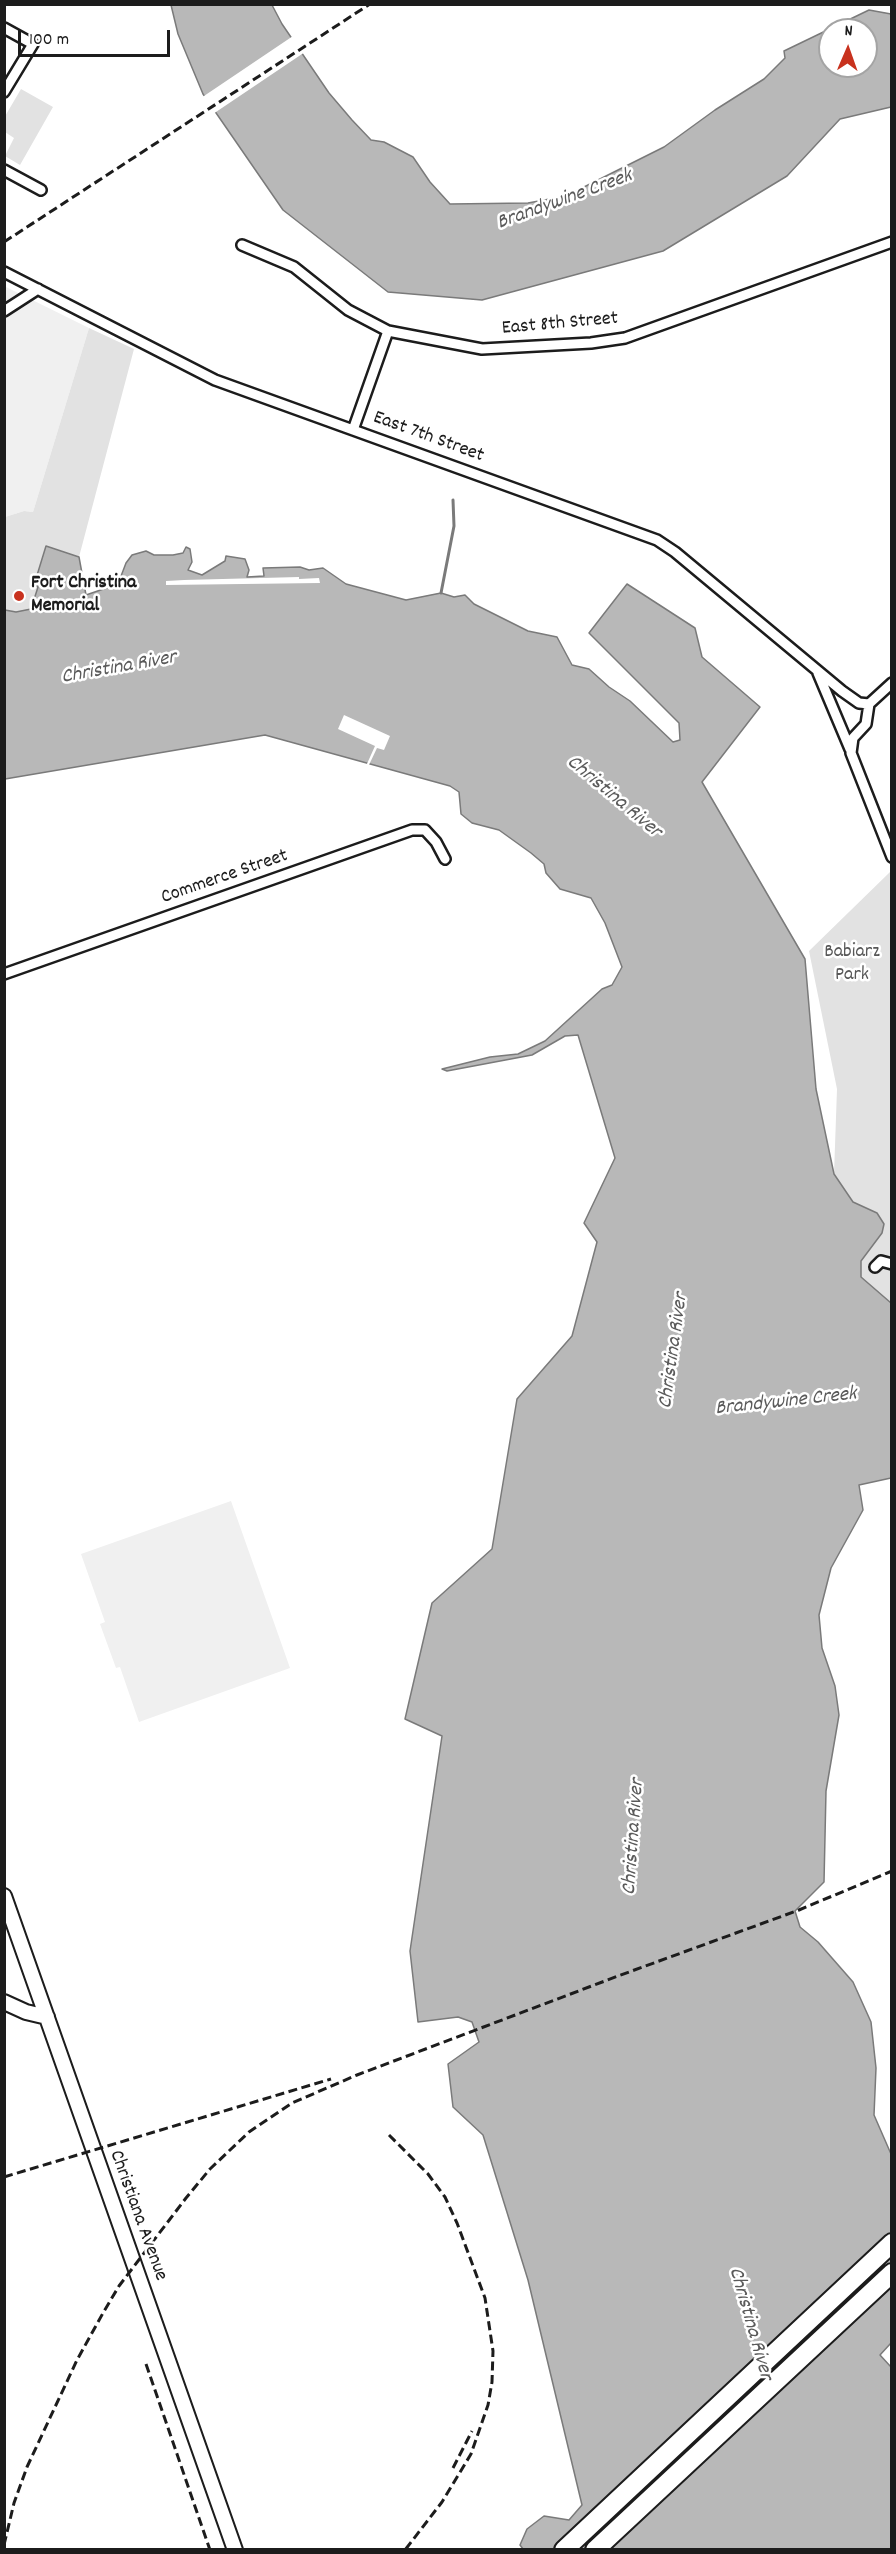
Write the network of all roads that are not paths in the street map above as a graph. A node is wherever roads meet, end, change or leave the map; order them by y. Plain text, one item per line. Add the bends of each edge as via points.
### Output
1 (4, 28) edge
2 (4, 92) edge
3 (4, 170) edge
4 (41, 190) dead end
5 (891, 242) edge
6 (242, 245) dead end
7 (4, 272) edge
8 (38, 289) junction
9 (4, 310) edge
10 (388, 331) junction
11 (353, 430) junction
12 (818, 670) junction
13 (891, 683) edge
14 (869, 704) junction
15 (851, 753) junction
16 (891, 856) edge
17 (446, 859) dead end
18 (4, 974) edge
19 (891, 1264) edge
20 (875, 1267) dead end
21 (4, 1896) edge
22 (4, 2002) edge
23 (47, 2017) junction
24 (891, 2243) edge
25 (891, 2273) edge
26 (235, 2550) edge
27 (564, 2550) edge
28 (596, 2550) edge

1 - 2 street via 33,44
3 - 4 street
5 - 10 street, East 8th Street via 612,342 482,349
6 - 10 street, East 8th Street via 294,267 348,310
7 - 8 street, East 7th Street
8 - 9 street
8 - 11 street, East 7th Street via 215,380
10 - 11 street
11 - 12 street, East 7th Street via 657,540
12 - 14 street, East 7th Street via 859,703
12 - 15 street, East 7th Street
13 - 14 street
14 - 15 street via 866,724 853,738
15 - 16 street, East 7th Street
17 - 18 street, Commerce Street via 425,830 412,830
19 - 20 street via 881,1262
21 - 23 main road, Christiana Avenue
22 - 23 main road
23 - 26 main road, Christiana Avenue
24 - 27 highway
25 - 28 highway

